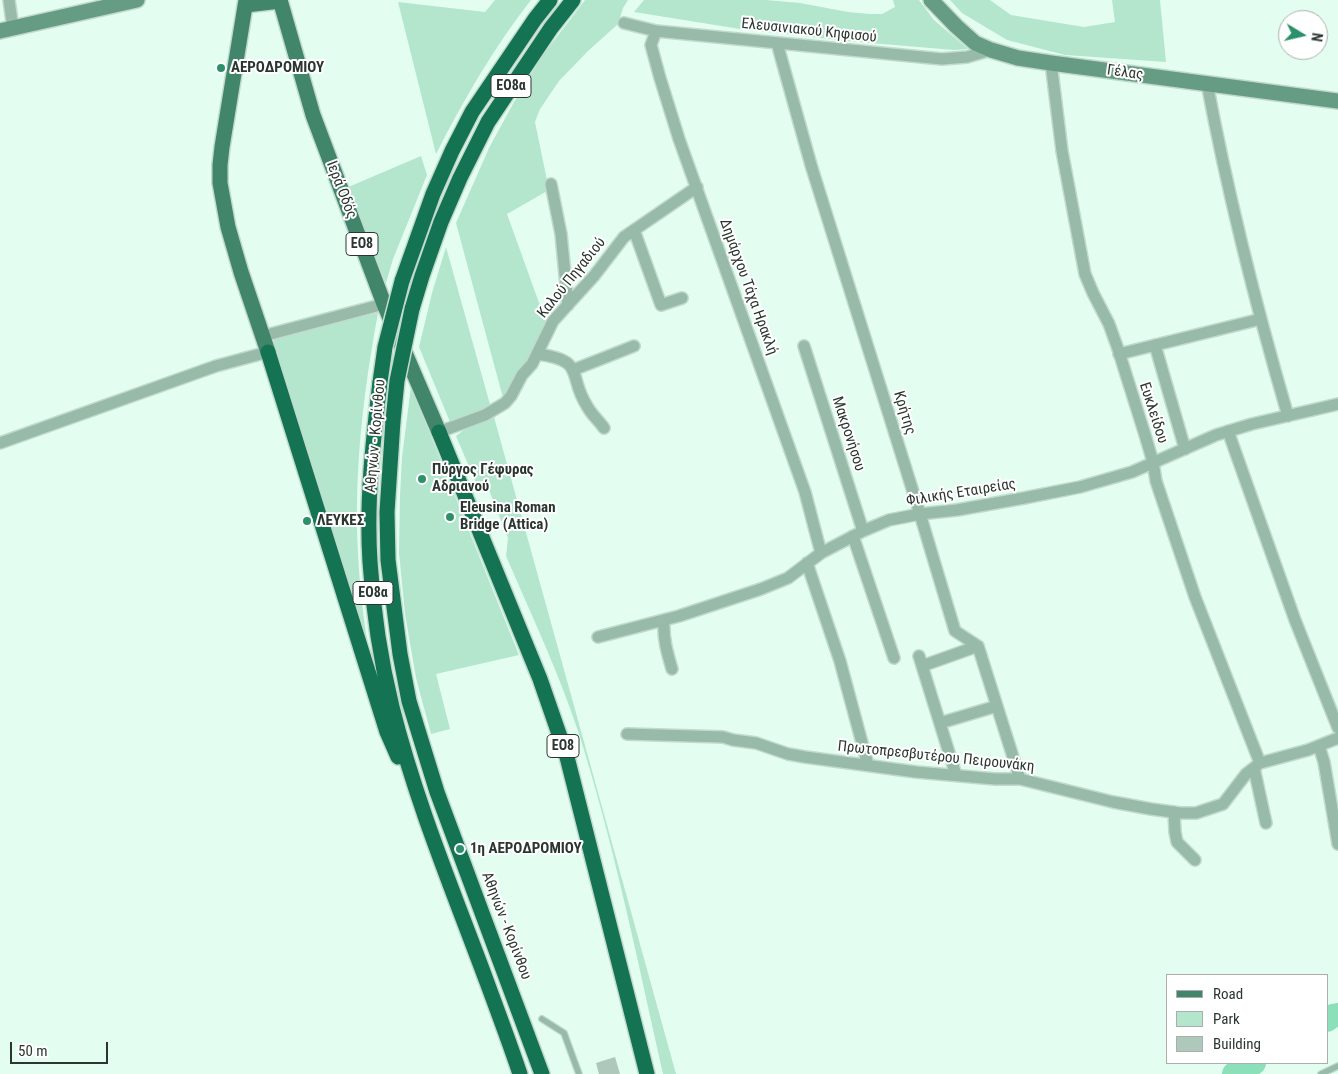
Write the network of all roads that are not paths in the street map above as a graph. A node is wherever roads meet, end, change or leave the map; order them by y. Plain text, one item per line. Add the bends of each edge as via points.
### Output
1 (9, 0) edge
2 (280, 0) edge
3 (550, 0) edge
4 (573, 0) edge
5 (931, 0) edge
6 (128, 1) edge
7 (246, 2) edge
8 (624, 23) dead end
9 (7, 30) edge
10 (656, 31) junction
11 (777, 43) junction
12 (991, 50) junction
13 (1051, 63) junction
14 (1207, 83) junction
15 (1338, 95) edge
16 (1321, 98) junction
17 (1338, 101) edge
18 (551, 184) dead end
19 (697, 188) junction
20 (634, 230) junction
21 (682, 298) dead end
22 (384, 304) junction
23 (568, 305) junction
24 (1261, 319) junction
25 (263, 336) junction
26 (1155, 345) junction
27 (634, 346) dead end
28 (804, 346) dead end
29 (268, 352) junction
30 (538, 354) junction
31 (1119, 354) junction
32 (573, 370) junction
33 (1338, 404) edge
34 (1288, 416) junction
35 (604, 428) dead end
36 (1228, 431) junction
37 (439, 432) junction
38 (0, 443) edge
39 (1184, 449) junction
40 (1153, 462) junction
41 (920, 514) junction
42 (858, 534) junction
43 (821, 553) junction
44 (807, 563) junction
45 (664, 620) junction
46 (598, 636) dead end
47 (978, 646) junction
48 (894, 658) dead end
49 (672, 670) dead end
50 (997, 706) junction
51 (940, 723) junction
52 (1338, 728) edge
53 (627, 734) dead end
54 (1338, 738) edge
55 (1319, 746) junction
56 (868, 765) junction
57 (1257, 766) junction
58 (956, 775) junction
59 (1020, 779) junction
60 (419, 799) junction
61 (1174, 812) junction
62 (1266, 823) dead end
63 (1338, 844) edge
64 (1195, 860) dead end
65 (542, 1019) dead end
66 (1338, 1066) edge
67 (520, 1074) edge
68 (542, 1074) edge
69 (578, 1074) edge
70 (647, 1074) edge
71 (1320, 1074) edge

1 - 9 street
2 - 7 main road
2 - 22 main road, Ιερά Οδός / ΕΟ8 via 313,116
3 - 60 highway, Αθηνών - Κορίνθου / ΕΟ8α, bridge via 472,112 452,151 402,281 380,382 368,511 370,562 392,707
4 - 68 highway, Αθηνών - Κορίνθου / ΕΟ8α, bridge via 550,28 488,122 460,178 433,244 412,309 397,381 387,512 388,560 400,654 410,702 437,792
5 - 12 main road, Γέλας via 975,43
6 - 9 main road
7 - 25 main road via 222,147 220,183 228,227
8 - 10 street, Ελευσινιακού Κηφισού
10 - 11 street, Ελευσινιακού Κηφισού
10 - 19 street, Δημάρχου Τάχα Ηρακλή via 651,45
11 - 12 street, Ελευσινιακού Κηφισού via 942,59 967,57
11 - 41 street, Κρήτης via 811,165
12 - 13 main road, Γέλας
13 - 14 main road, Γέλας
13 - 31 street, Ευκλείδου via 1062,151 1085,274 1109,324
14 - 16 main road, Γέλας
14 - 24 street
15 - 16 main road
16 - 17 main road, Γέλας
18 - 23 street via 561,234
19 - 20 street, Καλού Πηγαδιού
19 - 43 street, Δημάρχου Τάχα Ηρακλή via 805,492
20 - 21 street via 662,305
20 - 23 street, Καλού Πηγαδιού via 624,237
22 - 25 street
22 - 37 main road, Ιερά Οδός / ΕΟ8
23 - 30 street, Καλού Πηγαδιού via 553,321
24 - 26 street
24 - 34 street
25 - 29 main road
26 - 31 street
26 - 39 street
27 - 32 street
28 - 42 street, Μακρονήσου
29 - 38 street via 216,366
29 - 60 highway via 387,732
30 - 32 street via 558,358
30 - 37 street, Καλού Πηγαδιού via 505,403 485,415
31 - 40 street, Ευκλείδου
32 - 35 street via 582,398
33 - 34 street, Φιλικής Εταιρείας
34 - 36 street, Φιλικής Εταιρείας
36 - 39 street, Φιλικής Εταιρείας
36 - 52 street via 1295,620
37 - 70 highway, ΕΟ8 via 540,679 567,757
39 - 40 street, Φιλικής Εταιρείας
40 - 41 street, Φιλικής Εταιρείας via 1132,472 1080,487
40 - 57 street, Ευκλείδου via 1156,481 1195,597
41 - 42 street, Φιλικής Εταιρείας via 889,520
41 - 47 street, Κρήτης via 956,631
42 - 43 street, Φιλικής Εταιρείας
42 - 48 street, Μακρονήσου
43 - 44 street, Φιλικής Εταιρείας
44 - 45 street, Φιλικής Εταιρείας via 788,578 761,590
44 - 56 street via 840,660
45 - 46 street, Φιλικής Εταιρείας
45 - 49 street via 663,635
47 - 50 street
47 - 51 street via 920,661
50 - 51 street
50 - 59 street
51 - 58 street
53 - 56 street, Πρωτοπρεσβυτέρου Πειρουνάκη via 723,737 756,743 788,754
54 - 55 street
55 - 57 street
55 - 63 street
56 - 58 street, Πρωτοπρεσβυτέρου Πειρουνάκη
57 - 61 street, Πρωτοπρεσβυτέρου Πειρουνάκη via 1246,774 1223,804 1196,813
57 - 62 street, Ευκλείδου
58 - 59 street, Πρωτοπρεσβυτέρου Πειρουνάκη
59 - 61 street, Πρωτοπρεσβυτέρου Πειρουνάκη via 1114,802
60 - 67 highway, Αθηνών - Κορίνθου
61 - 64 street via 1177,842
65 - 69 lane via 564,1033
66 - 71 lane

